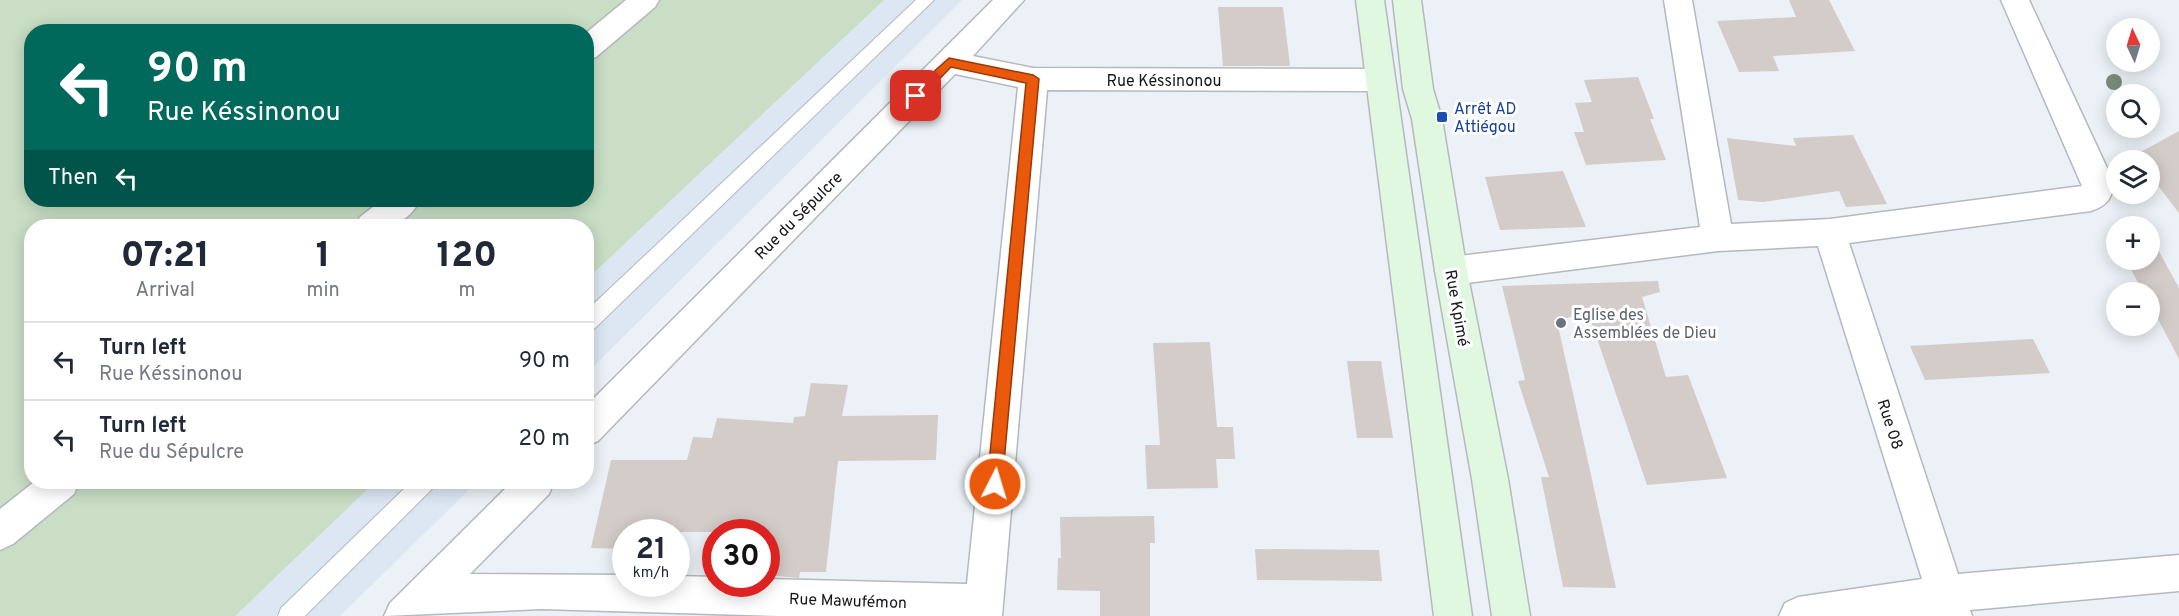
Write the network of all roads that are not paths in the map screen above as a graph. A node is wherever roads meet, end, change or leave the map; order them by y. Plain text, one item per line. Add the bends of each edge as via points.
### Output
1 (645, 0) edge
2 (926, 0) edge
3 (1010, 0) edge
4 (1370, 0) edge
5 (1407, 0) edge
6 (1678, 0) edge
7 (2015, 0) edge
8 (594, 42) edge
9 (949, 62) junction
10 (1033, 79) junction
11 (1380, 80) junction
12 (395, 207) edge
13 (380, 219) edge
14 (1830, 232) junction
15 (1718, 238) junction
16 (1451, 271) junction
17 (594, 316) edge
18 (594, 422) edge
19 (53, 489) edge
20 (418, 489) edge
21 (529, 489) edge
22 (0, 532) edge
23 (2179, 573) edge
24 (414, 605) edge
25 (1949, 605) edge
26 (983, 610) edge
27 (289, 616) edge
28 (1453, 616) edge
29 (1511, 616) edge
30 (1798, 616) edge

1 - 8 street
2 - 17 lane
3 - 9 street, Rue du Sépulcre
4 - 11 main road
5 - 16 main road, Rue Kpimé via 1418,89 1427,119
6 - 15 street
7 - 14 street via 2098,183 2097,192 2081,201
9 - 10 street, Rue Késsinonou
9 - 18 street, Rue du Sépulcre
10 - 11 street, Rue Késsinonou
10 - 26 street
11 - 28 main road
12 - 13 street
14 - 15 street
14 - 25 street, Rue 08
15 - 16 street
16 - 29 main road, Rue Kpimé
19 - 22 street
20 - 27 lane
21 - 24 street
23 - 25 street
24 - 26 street, Rue Mawufémon via 541,591
25 - 30 street

